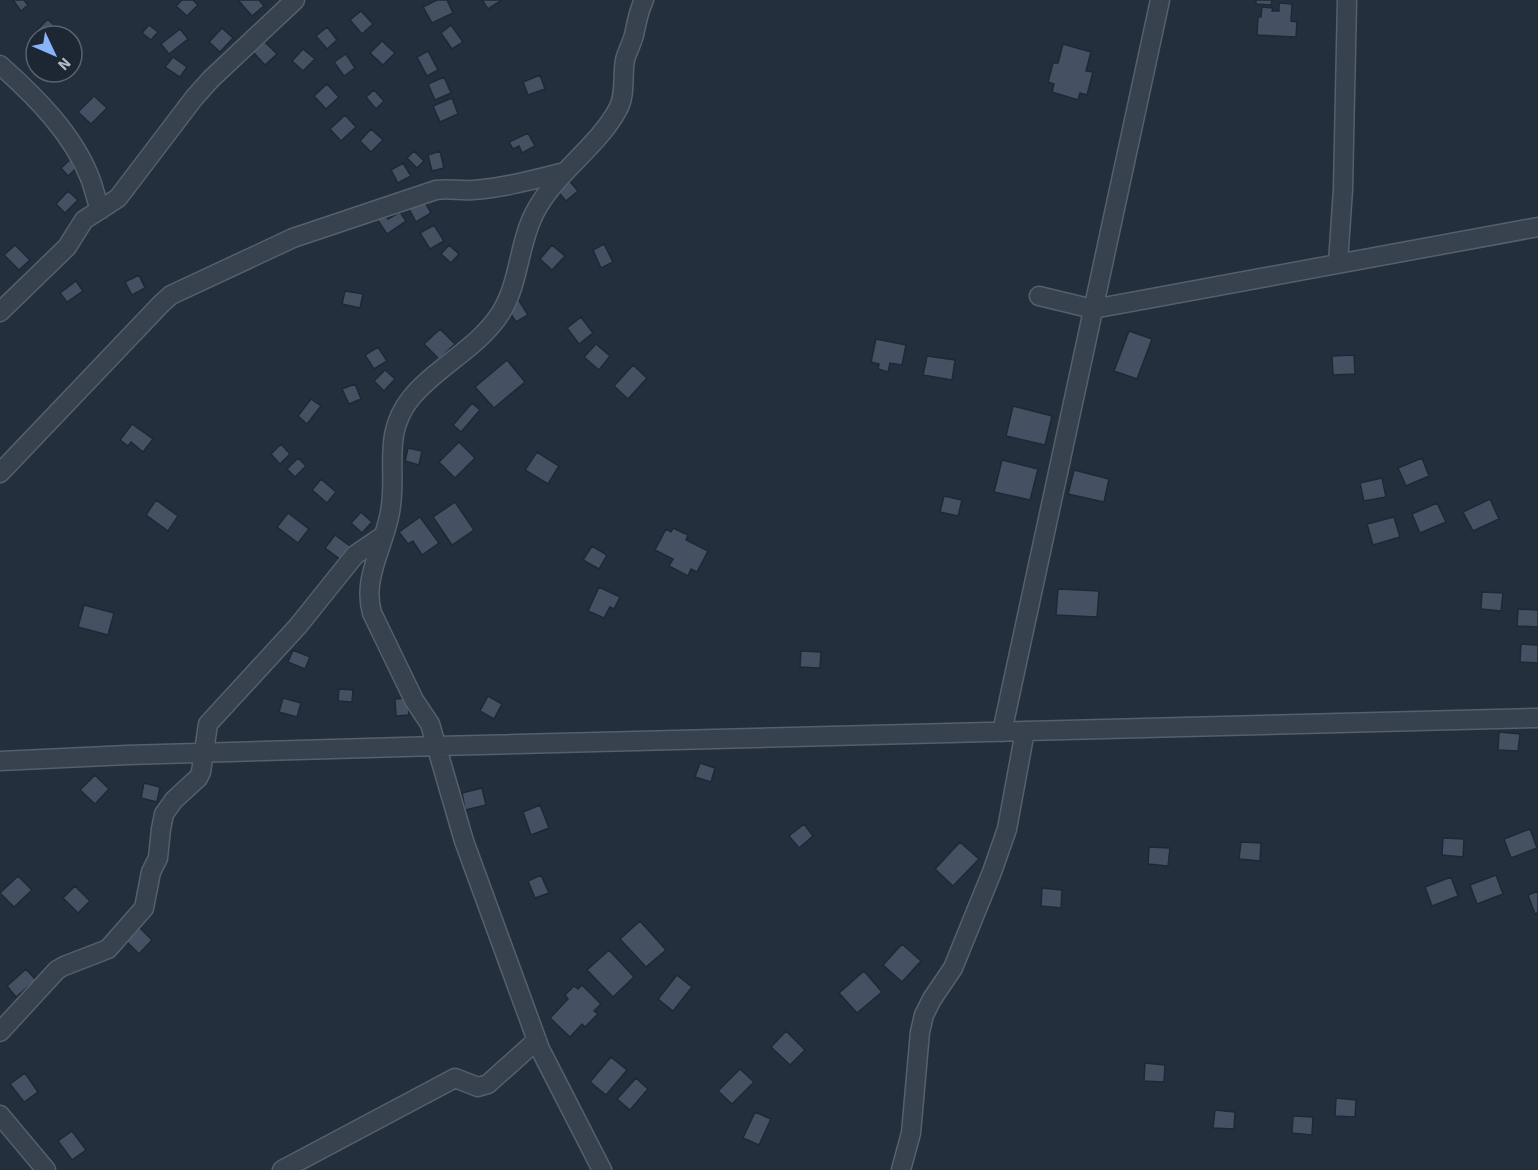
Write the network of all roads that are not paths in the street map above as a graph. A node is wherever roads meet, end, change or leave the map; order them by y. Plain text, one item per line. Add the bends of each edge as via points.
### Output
1 (295, 0) edge
2 (644, 0) edge
3 (1160, 0) edge
4 (1347, 0) edge
5 (0, 65) edge
6 (565, 172) junction
7 (100, 210) junction
8 (1538, 227) edge
9 (1338, 263) junction
10 (1039, 296) dead end
11 (1093, 309) junction
12 (0, 312) edge
13 (0, 473) edge
14 (383, 536) junction
15 (1538, 718) edge
16 (1025, 731) junction
17 (1002, 732) junction
18 (438, 746) junction
19 (205, 753) junction
20 (0, 761) edge
21 (0, 1032) edge
22 (537, 1040) junction
23 (0, 1115) edge
24 (46, 1170) edge
25 (282, 1170) edge
26 (602, 1170) edge
27 (901, 1170) edge

1 - 7 street via 212,79 118,198
2 - 6 street via 626,57 619,107
3 - 11 street
4 - 9 street
5 - 7 street via 58,124 90,178
6 - 13 street via 495,187 436,190 293,238 171,295
6 - 14 street via 535,212 522,241 511,293 500,315 449,366 425,382 399,417 391,455 390,513
7 - 12 street via 84,220 67,247
8 - 9 street
9 - 11 street
10 - 11 street
11 - 17 street
14 - 18 street via 368,600
14 - 19 street via 355,555 298,626 208,724
15 - 16 street
16 - 17 street
16 - 27 street via 1007,829 992,872 953,968 924,1015 911,1133
17 - 18 street
18 - 19 street
18 - 22 street via 465,841
19 - 20 street
19 - 21 street via 198,778 164,814 158,858 144,908 108,949 57,970
22 - 25 street via 488,1084 478,1087 455,1078
22 - 26 street
23 - 24 street

